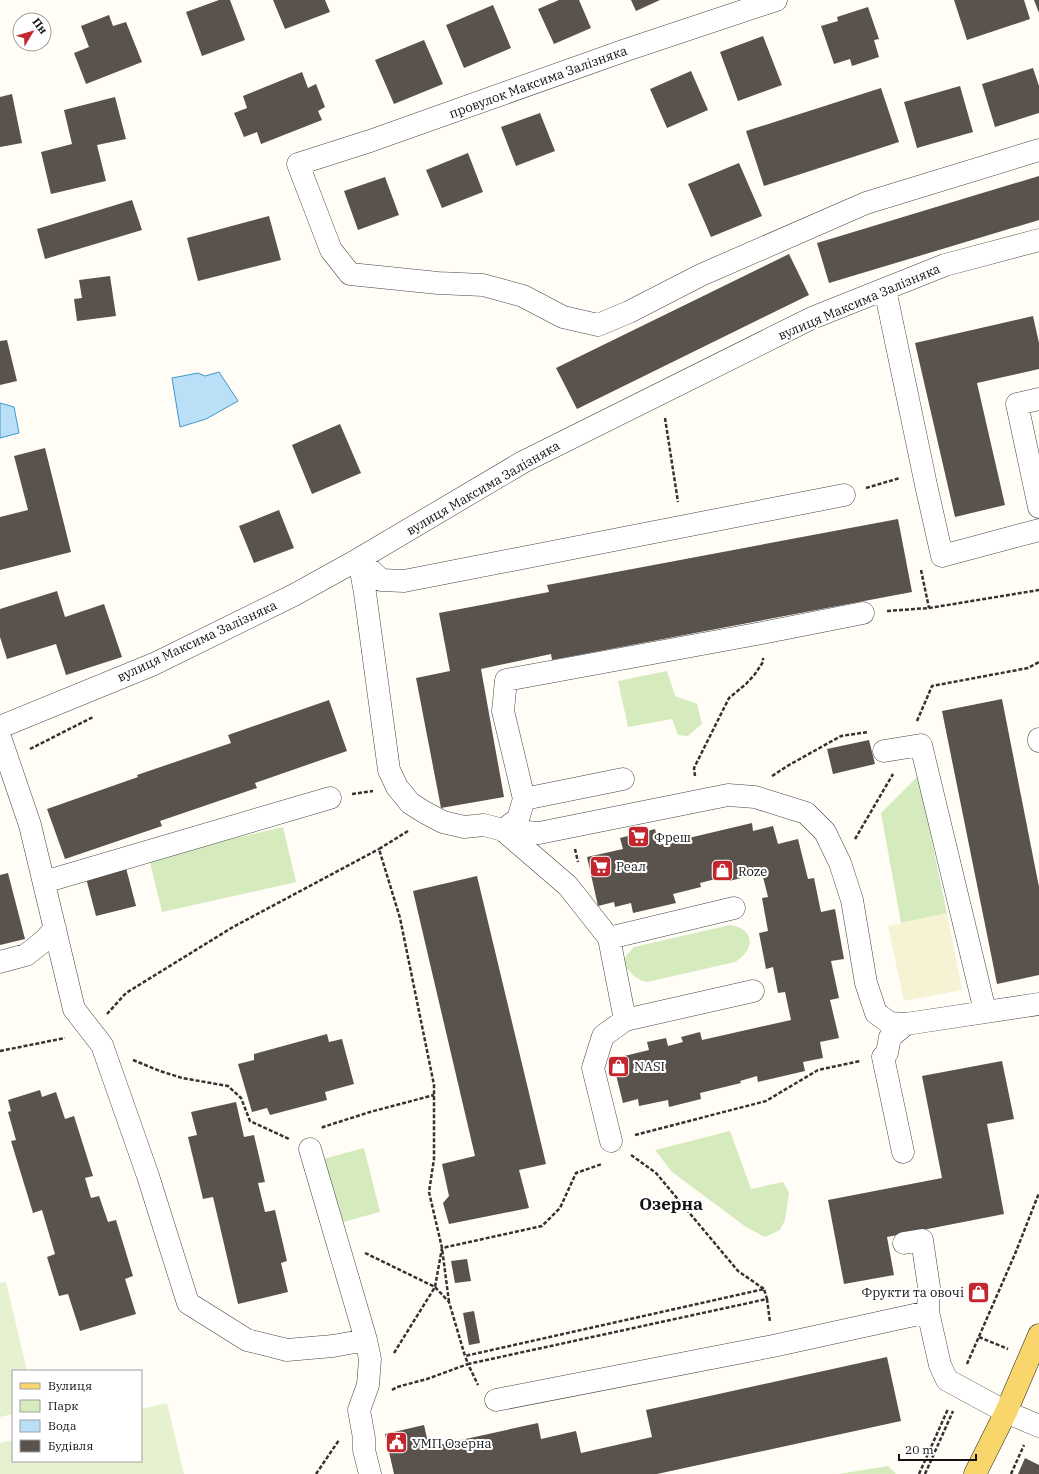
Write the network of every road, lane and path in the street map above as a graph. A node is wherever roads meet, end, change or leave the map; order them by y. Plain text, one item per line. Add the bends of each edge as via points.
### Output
1 (776, 0) edge
2 (1039, 150) edge
3 (1039, 241) edge
4 (885, 289) junction
5 (1039, 399) edge
6 (665, 416) dead end
7 (902, 485) dead end
8 (844, 494) joint
9 (1039, 507) edge
10 (682, 526) junction
11 (1039, 530) edge
12 (359, 559) junction
13 (920, 570) dead end
14 (1039, 590) edge
15 (929, 608) junction
16 (863, 613) joint
17 (762, 633) junction
18 (1039, 662) edge
19 (0, 727) edge
20 (871, 731) dead end
21 (0, 737) edge
22 (906, 748) junction
23 (884, 751) dead end
24 (623, 779) dead end
25 (766, 780) dead end
26 (397, 787) junction
27 (330, 798) joint
28 (524, 799) junction
29 (698, 801) junction
30 (430, 815) junction
31 (503, 830) junction
32 (379, 849) junction
33 (840, 863) junction
34 (44, 882) junction
35 (734, 908) dead end
36 (55, 928) junction
37 (609, 938) junction
38 (0, 962) edge
39 (753, 991) dead end
40 (1039, 1004) edge
41 (985, 1012) junction
42 (625, 1020) junction
43 (906, 1024) junction
44 (96, 1038) junction
45 (0, 1052) edge
46 (883, 1056) junction
47 (434, 1095) junction
48 (611, 1141) junction
49 (310, 1149) junction
50 (903, 1152) dead end
51 (1039, 1193) edge
52 (336, 1239) junction
53 (904, 1243) dead end
54 (442, 1248) junction
55 (435, 1287) junction
56 (764, 1289) junction
57 (449, 1302) junction
58 (928, 1312) junction
59 (1039, 1335) edge
60 (366, 1340) junction
61 (465, 1356) junction
62 (391, 1358) dead end
63 (468, 1364) junction
64 (960, 1387) junction
65 (391, 1391) dead end
66 (496, 1400) dead end
67 (359, 1410) junction
68 (1006, 1412) junction
69 (1039, 1426) edge
70 (316, 1474) edge
71 (370, 1474) edge
72 (919, 1474) edge
73 (925, 1474) edge
74 (975, 1474) edge

1 - 2 street, провулок Максима Залізняка via 298,164 331,250 350,274 482,285 523,296 563,317 598,325 701,275 866,204
3 - 4 street, вулиця Максима Залізняка via 945,265
4 - 11 street via 942,556
4 - 12 street, вулиця Максима Залізняка via 812,318 523,462
5 - 9 street via 1017,404
6 - 10 path
7 - 8 path via 900,478
8 - 10 street
10 - 12 street via 404,581 381,580
12 - 19 street, вулиця Максима Залізняка via 294,595 154,664
12 - 26 street via 390,770
13 - 15 path
14 - 15 path
15 - 16 path
16 - 17 street
17 - 28 street via 506,680 503,711
17 - 29 path via 763,662 746,684 729,698 694,768
18 - 22 path via 1028,668 932,686
20 - 25 path via 841,736
21 - 34 street via 30,825
22 - 23 street
22 - 33 path
22 - 41 street via 921,745
24 - 28 street
26 - 27 path
26 - 30 street via 410,802
27 - 34 street
28 - 31 street via 518,819
29 - 31 street via 539,833
29 - 33 street via 728,795 756,797 806,813 825,832
30 - 31 street via 443,822 464,827 484,825
30 - 32 path
31 - 37 street via 568,886
32 - 44 path via 233,926 126,993
32 - 47 path via 400,918
33 - 43 street via 852,900 866,983 876,1013 890,1023
34 - 36 street
35 - 37 street
36 - 38 street via 26,955
36 - 44 street via 74,1010
37 - 42 street
39 - 42 street
40 - 41 street
41 - 43 street
42 - 48 street via 603,1036 593,1068
43 - 46 street via 890,1037 887,1053
44 - 45 path
44 - 49 path via 160,1071 228,1086 241,1098 250,1121
44 - 60 street via 148,1176 188,1303 246,1340 287,1350
46 - 48 path via 818,1070 766,1101
46 - 50 street
47 - 49 path via 323,1127
47 - 54 path via 434,1159 429,1192
48 - 54 path via 606,1162 576,1173 560,1208 542,1226
48 - 56 path via 656,1173 738,1271
49 - 52 street
51 - 64 path
52 - 55 path
52 - 60 street
53 - 58 street via 922,1240 929,1287
54 - 55 path
54 - 57 path
55 - 57 path
55 - 62 path
56 - 61 path
56 - 63 path via 767,1299
57 - 61 path
58 - 64 street via 940,1365 947,1380
58 - 66 street via 774,1346
59 - 68 main road
60 - 67 street via 370,1359 368,1385
61 - 63 path
63 - 65 path
64 - 68 street
64 - 72 path
64 - 73 path
67 - 70 path
67 - 71 street
68 - 69 street
68 - 74 main road

